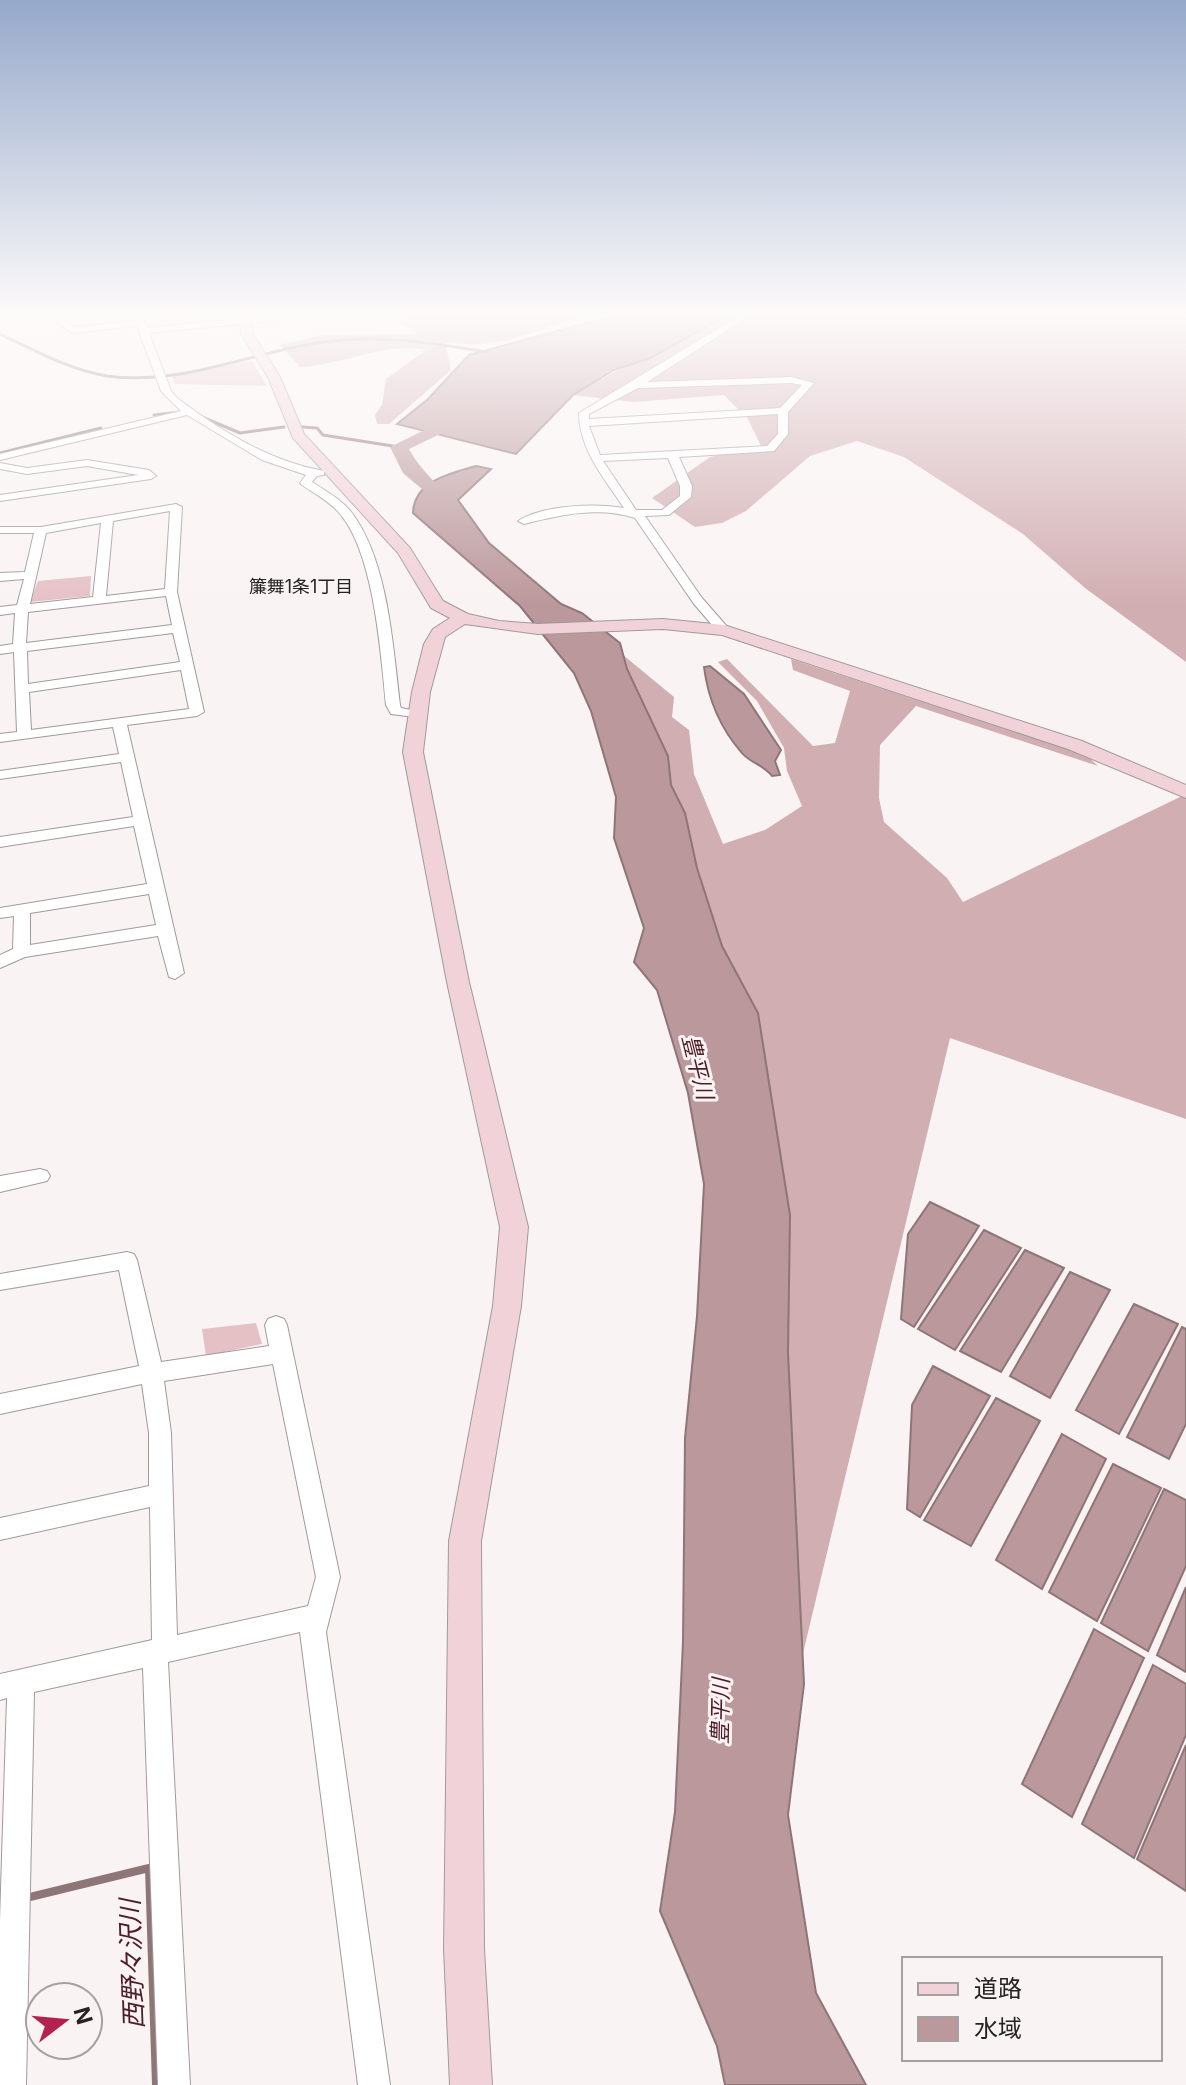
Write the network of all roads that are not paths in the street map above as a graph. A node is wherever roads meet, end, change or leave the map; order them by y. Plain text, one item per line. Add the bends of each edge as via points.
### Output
1 (286, 410) edge
2 (588, 410) edge
3 (783, 411) joint
4 (188, 412) joint
5 (583, 422) junction
6 (672, 454) junction
7 (0, 457) edge
8 (599, 458) junction
9 (0, 466) edge
10 (330, 472) junction
11 (313, 474) junction
12 (0, 498) edge
13 (633, 513) junction
14 (107, 519) junction
15 (524, 521) dead end
16 (0, 530) edge
17 (41, 530) junction
18 (29, 575) junction
19 (0, 577) edge
20 (171, 592) junction
21 (99, 600) junction
22 (22, 609) junction
23 (0, 611) edge
24 (470, 620) junction
25 (179, 628) junction
26 (724, 630) junction
27 (20, 647) junction
28 (0, 650) edge
29 (187, 665) junction
30 (22, 689) junction
31 (417, 715) junction
32 (119, 722) junction
33 (24, 735) junction
34 (0, 738) edge
35 (127, 757) junction
36 (0, 775) edge
37 (1186, 792) edge
38 (141, 820) junction
39 (0, 842) edge
40 (156, 888) junction
41 (22, 910) junction
42 (0, 913) edge
43 (166, 929) junction
44 (21, 952) junction
45 (0, 962) edge
46 (175, 973) dead end
47 (40, 1176) dead end
48 (0, 1184) edge
49 (0, 1282) edge
50 (276, 1325) dead end
51 (282, 1353) junction
52 (152, 1373) junction
53 (0, 1404) edge
54 (161, 1494) junction
55 (0, 1529) edge
56 (317, 1616) junction
57 (160, 1650) junction
58 (10, 1684) edge
59 (10, 2085) edge
60 (174, 2085) edge
61 (374, 2085) edge
62 (471, 2085) edge

1 - 10 street
2 - 5 street
3 - 5 street
3 - 6 street via 783,434 770,449
4 - 7 street
4 - 11 street via 254,451
5 - 8 street
6 - 8 street
6 - 13 street via 686,486 680,505 665,513
8 - 13 street
9 - 12 street via 27,471 87,463 151,476
10 - 11 street
10 - 24 street via 404,551 429,595
11 - 31 street via 306,483 347,514 365,551 388,652 393,705 396,711
13 - 15 street via 581,512
13 - 26 street
14 - 17 street
14 - 20 street via 176,507
14 - 21 street
16 - 17 street
17 - 18 street
18 - 19 street
18 - 22 street
20 - 21 street
20 - 25 street
21 - 22 street
22 - 23 street
22 - 27 street
24 - 26 street via 538,629 663,624
24 - 31 street via 438,633
25 - 27 street
25 - 29 street
26 - 37 street via 1075,745
27 - 28 street
27 - 30 street
29 - 30 street
29 - 32 street via 197,712
30 - 33 street
31 - 62 street via 415,774 514,1227 507,1306 465,1541 464,1949
32 - 33 street
32 - 35 street
33 - 34 street
35 - 36 street
35 - 38 street
38 - 39 street
38 - 40 street
40 - 41 street
40 - 43 street
41 - 42 street
41 - 44 street
43 - 44 street
43 - 46 street
44 - 45 street
47 - 48 street
49 - 52 street via 127,1260
50 - 51 street
51 - 52 street
51 - 56 street via 328,1577
52 - 53 street
52 - 54 street
54 - 55 street
54 - 57 street
56 - 57 street
56 - 61 street via 313,1632
57 - 58 street
57 - 60 street
58 - 59 street

